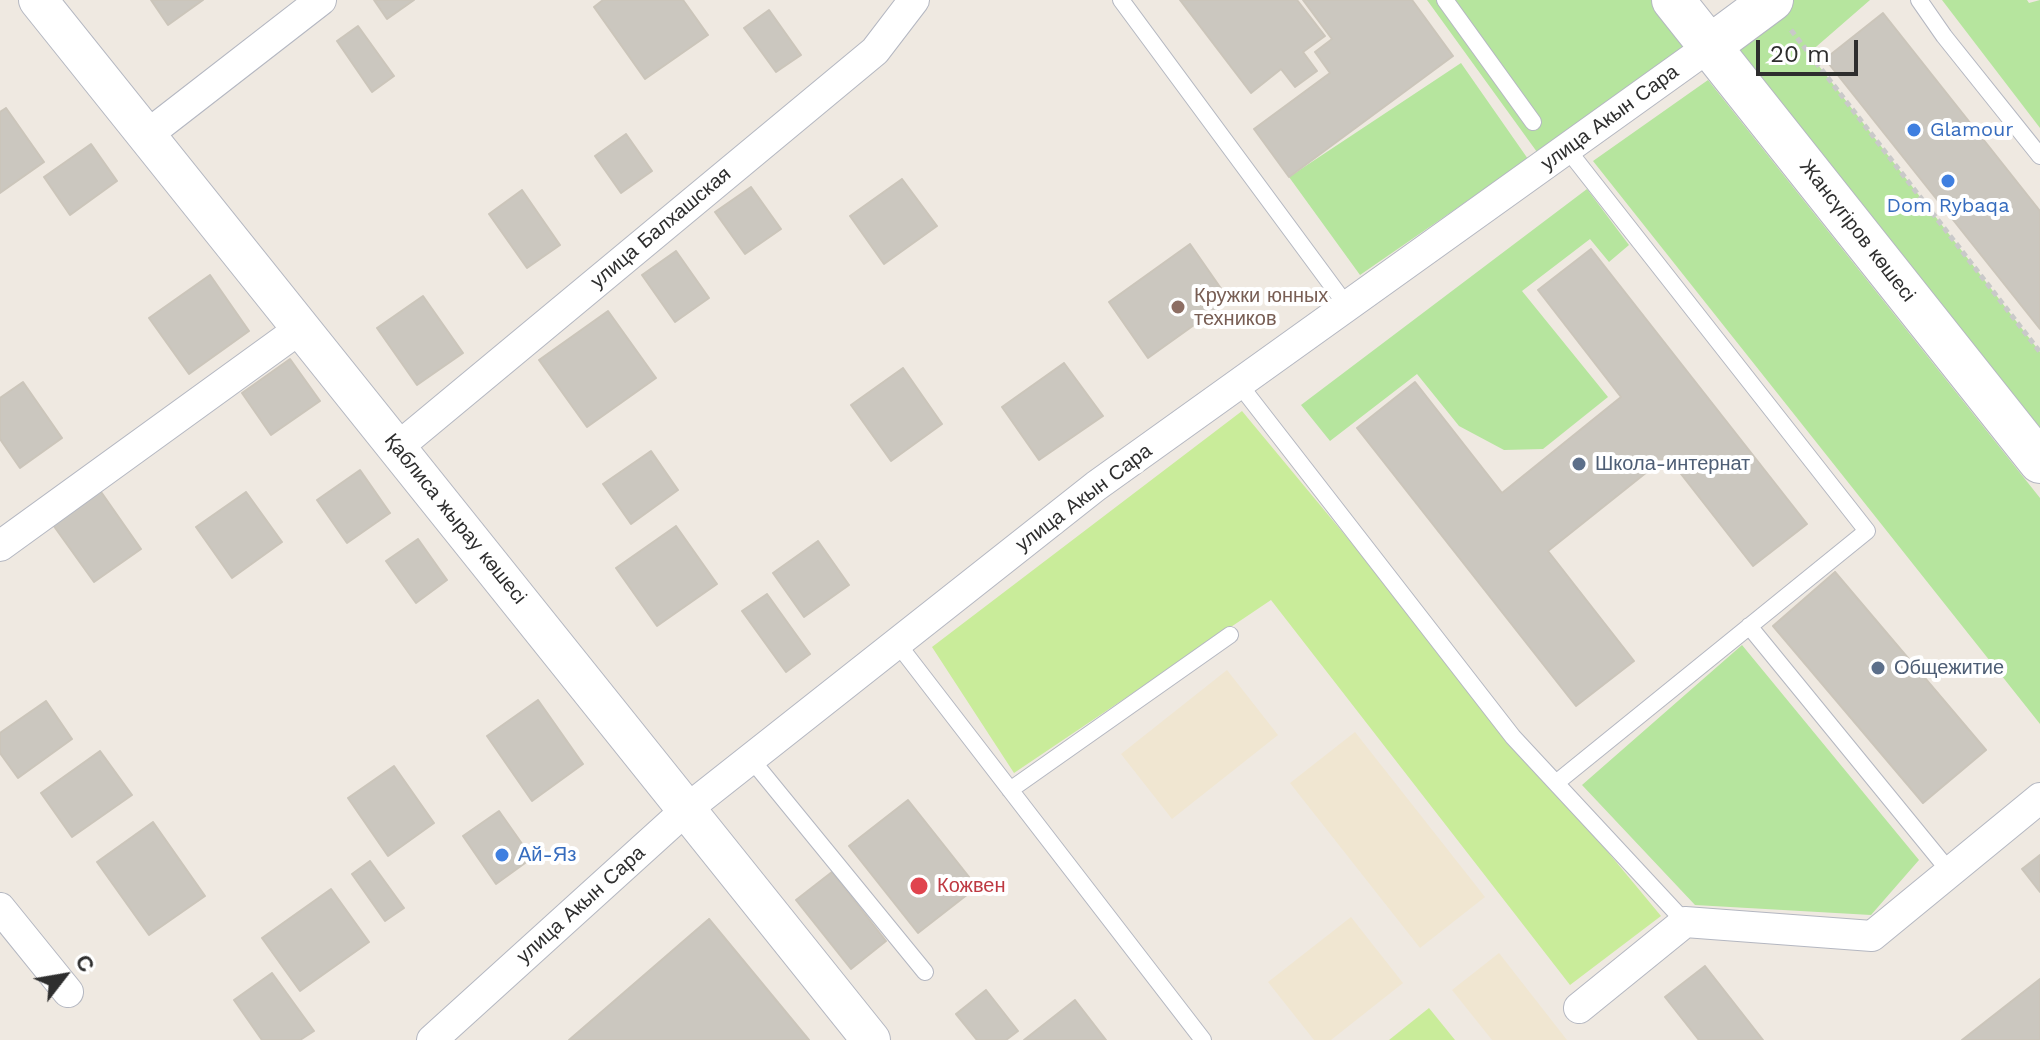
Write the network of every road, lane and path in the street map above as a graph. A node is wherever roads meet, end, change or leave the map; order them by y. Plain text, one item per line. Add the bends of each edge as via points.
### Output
1 (38, 0) edge
2 (321, 0) edge
3 (914, 0) edge
4 (1121, 0) edge
5 (1445, 0) edge
6 (1673, 0) edge
7 (1919, 0) edge
8 (1771, 1) edge
9 (1710, 46) junction
10 (1533, 122) dead end
11 (147, 135) junction
12 (1567, 149) junction
13 (2040, 156) edge
14 (1347, 306) junction
15 (301, 328) junction
16 (2040, 352) edge
17 (1239, 384) junction
18 (398, 447) junction
19 (2037, 453) edge
20 (0, 546) edge
21 (1749, 626) junction
22 (1230, 635) dead end
23 (897, 643) junction
24 (751, 759) junction
25 (1556, 783) junction
26 (1010, 790) junction
27 (2040, 798) edge
28 (687, 809) junction
29 (1950, 872) junction
30 (0, 908) edge
31 (1685, 922) junction
32 (925, 972) dead end
33 (68, 992) dead end
34 (1579, 1008) dead end
35 (432, 1040) edge
36 (871, 1040) edge
37 (1203, 1040) edge

1 - 11 street, Қаблиса жырау көшесі
2 - 11 street
3 - 18 street, улица Балхашская via 875,51
4 - 14 lane
5 - 10 lane
6 - 9 main road, Жансүгіров көшесі
7 - 13 lane
8 - 9 main road, улица Акын Сара
8 - 16 path
9 - 12 street, улица Акын Сара
9 - 19 main road, Жансүгіров көшесі
11 - 15 street, Қаблиса жырау көшесі
12 - 14 street, улица Акын Сара
12 - 21 lane via 1867,531
14 - 17 street, улица Акын Сара
15 - 18 street, Қаблиса жырау көшесі
15 - 20 street
17 - 23 street, улица Акын Сара via 1096,486
17 - 25 lane via 1513,737
18 - 28 street, Қаблиса жырау көшесі
21 - 25 lane
21 - 29 lane
22 - 26 lane
23 - 24 street, улица Акын Сара
23 - 26 lane
24 - 28 street, улица Акын Сара
24 - 32 lane
25 - 31 lane
26 - 37 lane
27 - 29 street
28 - 35 street, улица Акын Сара
28 - 36 street, Қаблиса жырау көшесі
29 - 31 street via 1872,936
30 - 33 street
31 - 34 street

